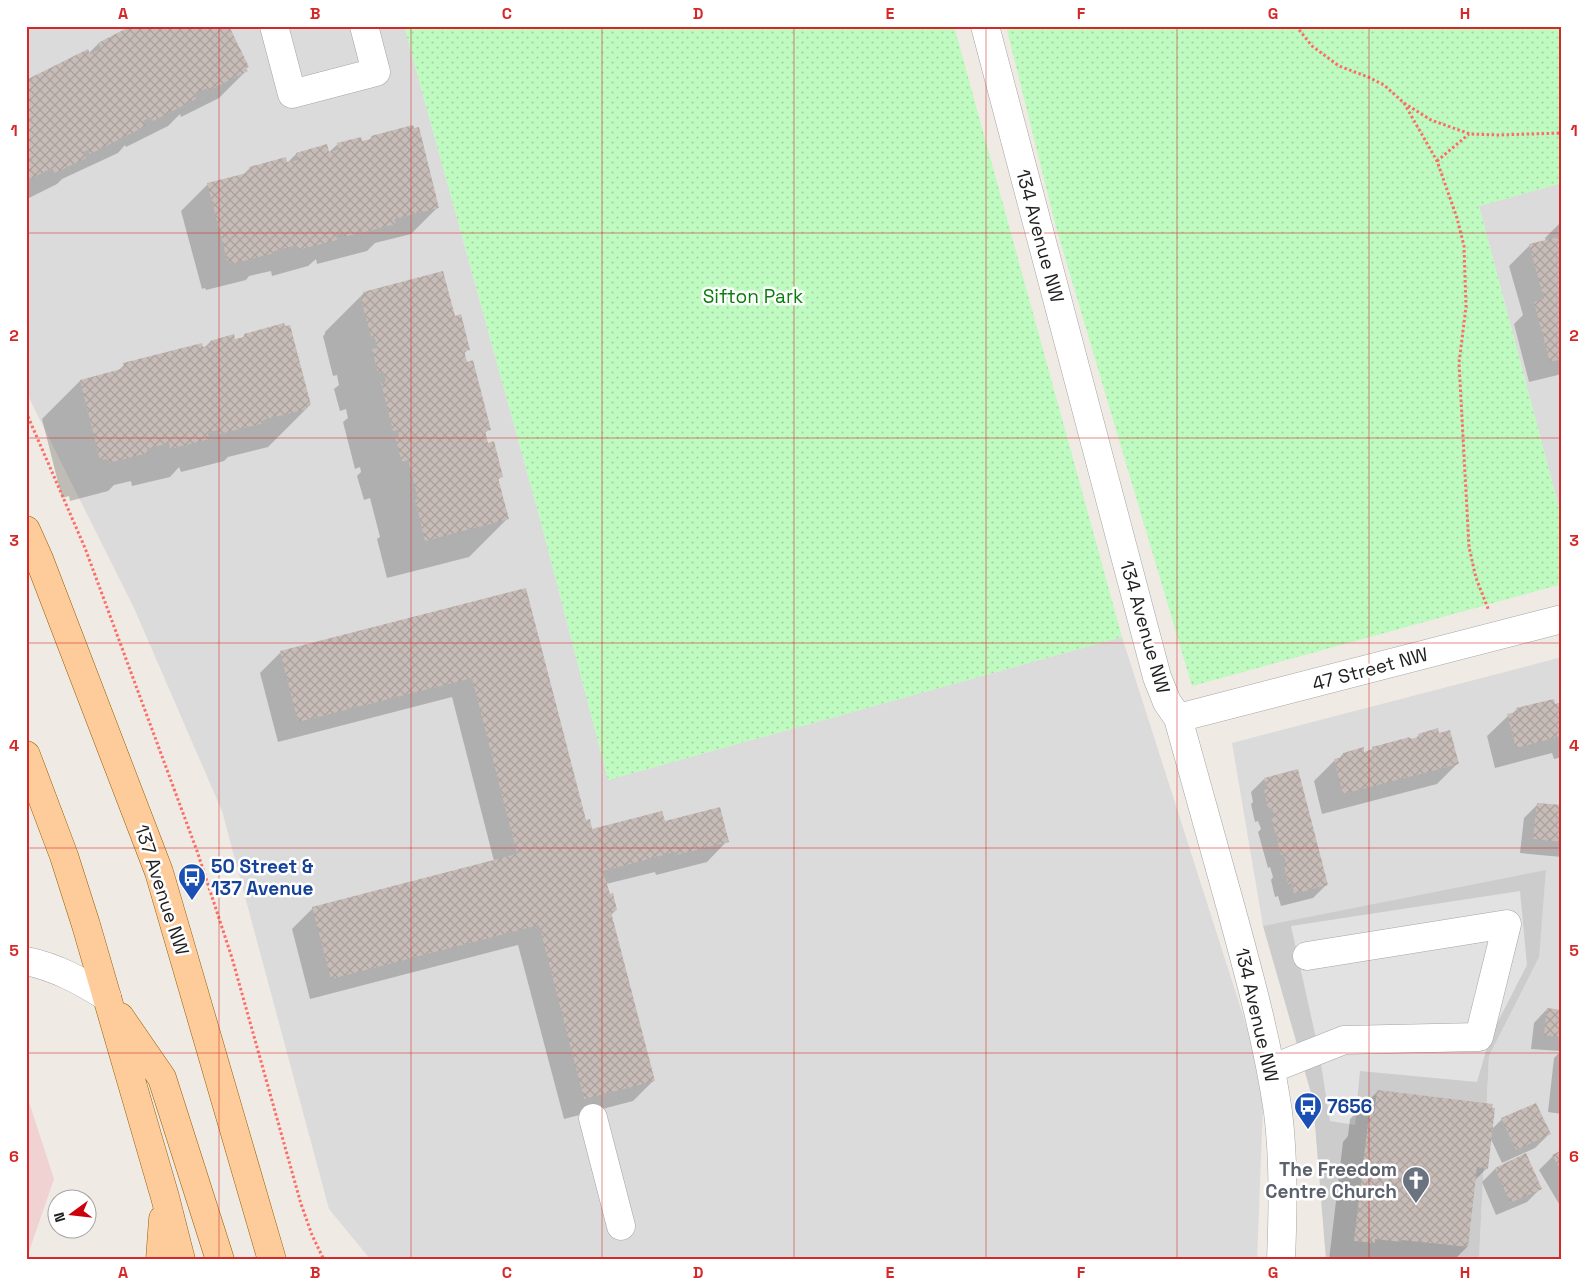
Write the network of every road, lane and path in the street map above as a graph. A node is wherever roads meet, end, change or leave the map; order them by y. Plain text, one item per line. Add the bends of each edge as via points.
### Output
1 (274, 26) edge
2 (364, 26) edge
3 (984, 26) edge
4 (1296, 26) edge
5 (1404, 104) junction
6 (1562, 133) edge
7 (1470, 134) junction
8 (1437, 161) junction
9 (26, 412) edge
10 (26, 530) edge
11 (1562, 619) edge
12 (1498, 636) junction
13 (1178, 718) junction
14 (26, 755) edge
15 (1307, 956) dead end
16 (26, 961) edge
17 (107, 997) junction
18 (1271, 1069) junction
19 (593, 1118) dead end
20 (165, 1198) junction
21 (621, 1226) dead end
22 (272, 1257) edge
23 (160, 1260) edge
24 (181, 1260) edge
25 (220, 1260) edge
26 (324, 1260) edge
27 (1281, 1260) edge

1 - 2 street via 292,94 376,72
3 - 13 street, 134 Avenue NW via 1157,677
4 - 5 path via 1312,46 1339,66 1384,85
5 - 7 path via 1430,120
5 - 8 path
6 - 7 path
7 - 8 path
8 - 12 path via 1464,246 1466,307 1459,363 1469,547 1476,578
9 - 26 path via 85,548 198,851 232,958 301,1204
10 - 22 main road, 137 Avenue NW via 159,872
11 - 12 street, 47 Street NW
12 - 13 street, 47 Street NW
13 - 18 street, 134 Avenue NW via 1257,1004
14 - 17 main road via 64,856
15 - 18 street via 1507,924 1479,1037 1344,1040
16 - 17 street via 44,964
17 - 20 main road
17 - 25 main road via 162,1078
18 - 27 street, 134 Avenue NW via 1282,1162
19 - 21 street
20 - 23 main road
20 - 24 main road

